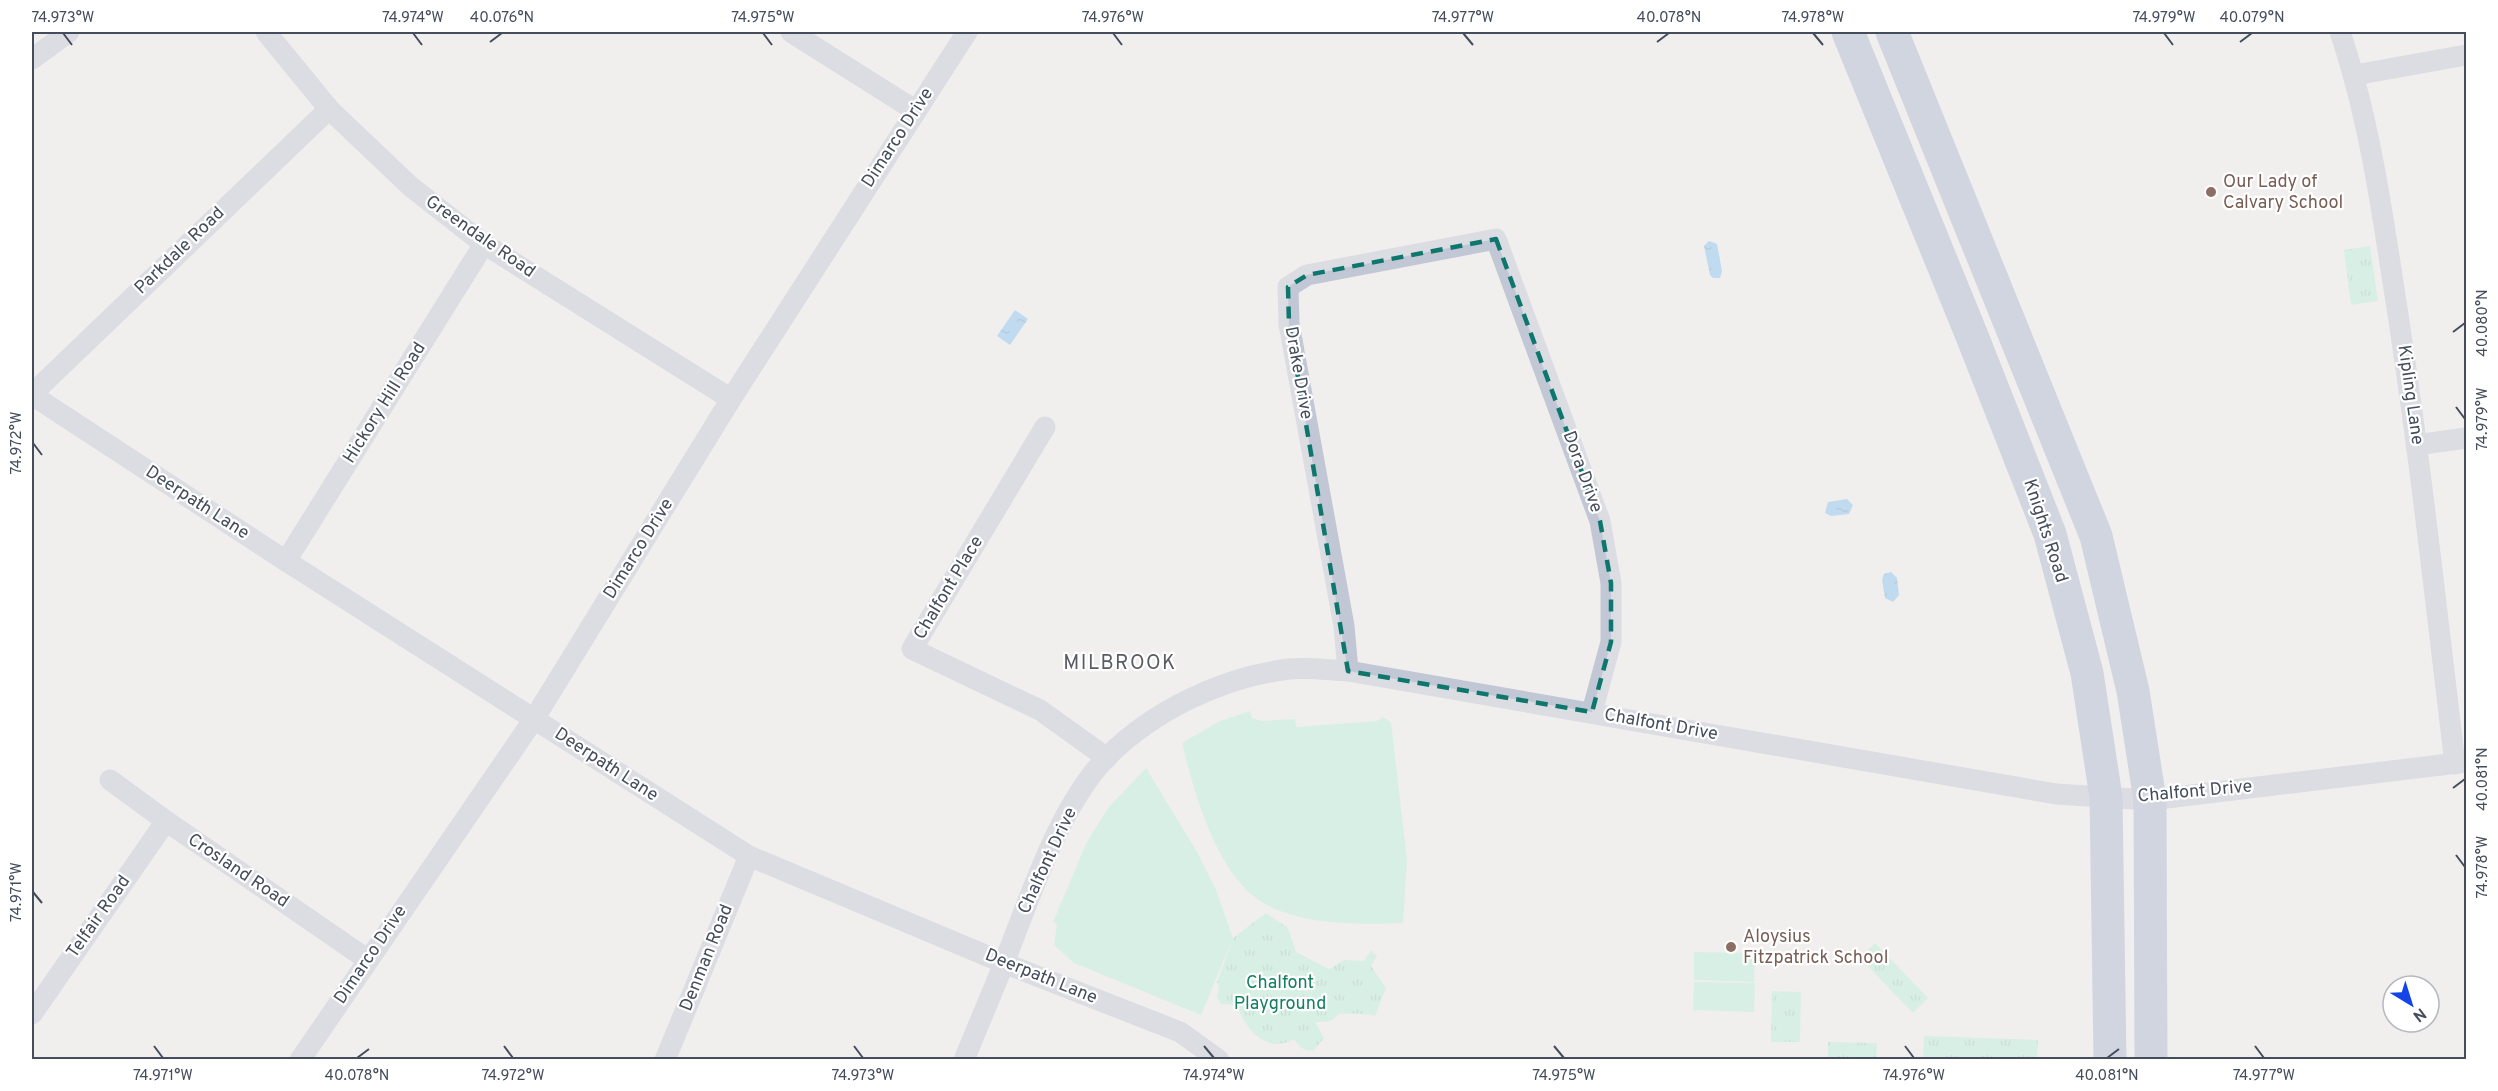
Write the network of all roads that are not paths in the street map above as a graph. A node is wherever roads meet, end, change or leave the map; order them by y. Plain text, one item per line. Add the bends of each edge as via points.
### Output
1 (69, 32) edge
2 (266, 32) edge
3 (791, 32) edge
4 (967, 32) edge
5 (1848, 32) edge
6 (1892, 32) edge
7 (2340, 32) edge
8 (2466, 55) edge
9 (32, 59) edge
10 (2355, 75) junction
11 (329, 109) junction
12 (916, 111) junction
13 (1496, 239) joint
14 (484, 244) junction
15 (32, 395) edge
16 (731, 399) junction
17 (1045, 428) dead end
18 (2466, 438) edge
19 (2416, 445) junction
20 (286, 561) junction
21 (1348, 671) junction
22 (1592, 712) junction
23 (534, 718) junction
24 (1107, 758) junction
25 (2461, 763) edge
26 (110, 780) dead end
27 (2106, 797) junction
28 (2150, 800) junction
29 (166, 821) junction
30 (749, 856) junction
31 (368, 960) junction
32 (1004, 963) junction
33 (32, 1014) edge
34 (300, 1059) edge
35 (665, 1059) edge
36 (964, 1059) edge
37 (1219, 1059) edge
38 (2110, 1059) edge
39 (2151, 1059) edge

1 - 9 street
2 - 11 street, Greendale Road
3 - 12 street
4 - 12 street, Dimarco Drive
5 - 27 main road, Knights Road via 2050,534 2087,674
6 - 28 main road via 2096,536 2133,691
7 - 10 street, Kipling Lane
8 - 10 street
10 - 19 street, Kipling Lane via 2381,201
11 - 14 street, Greendale Road via 410,186
11 - 15 street, Parkdale Road
12 - 16 street, Dimarco Drive
13 - 21 street, Drake Drive via 1307,276 1288,287 1289,324 1344,626
13 - 22 street, Dora Drive via 1600,521 1611,583 1611,642
14 - 16 street, Greendale Road
14 - 20 street, Hickory Hill Road
15 - 20 street, Deerpath Lane
16 - 23 street, Dimarco Drive
17 - 24 street, Chalfont Place via 912,649 1040,710
18 - 19 street
19 - 25 street, Kipling Lane
20 - 23 street, Deerpath Lane
21 - 22 street, Chalfont Drive
21 - 24 street, Chalfont Drive via 1289,669 1198,695 1151,721
22 - 27 street, Chalfont Drive via 2056,794
23 - 30 street, Deerpath Lane
23 - 31 street, Dimarco Drive
24 - 32 street, Chalfont Drive via 1059,830
25 - 28 street, Chalfont Drive
26 - 29 street, Crosland Road
27 - 28 street, Chalfont Drive
27 - 38 main road, Knights Road
28 - 39 main road
29 - 31 street, Crosland Road
29 - 33 street, Telfair Road
30 - 32 street, Deerpath Lane
30 - 35 street, Denman Road
31 - 34 street, Dimarco Drive
32 - 36 street, Chalfont Drive
32 - 37 street, Deerpath Lane via 1180,1032

